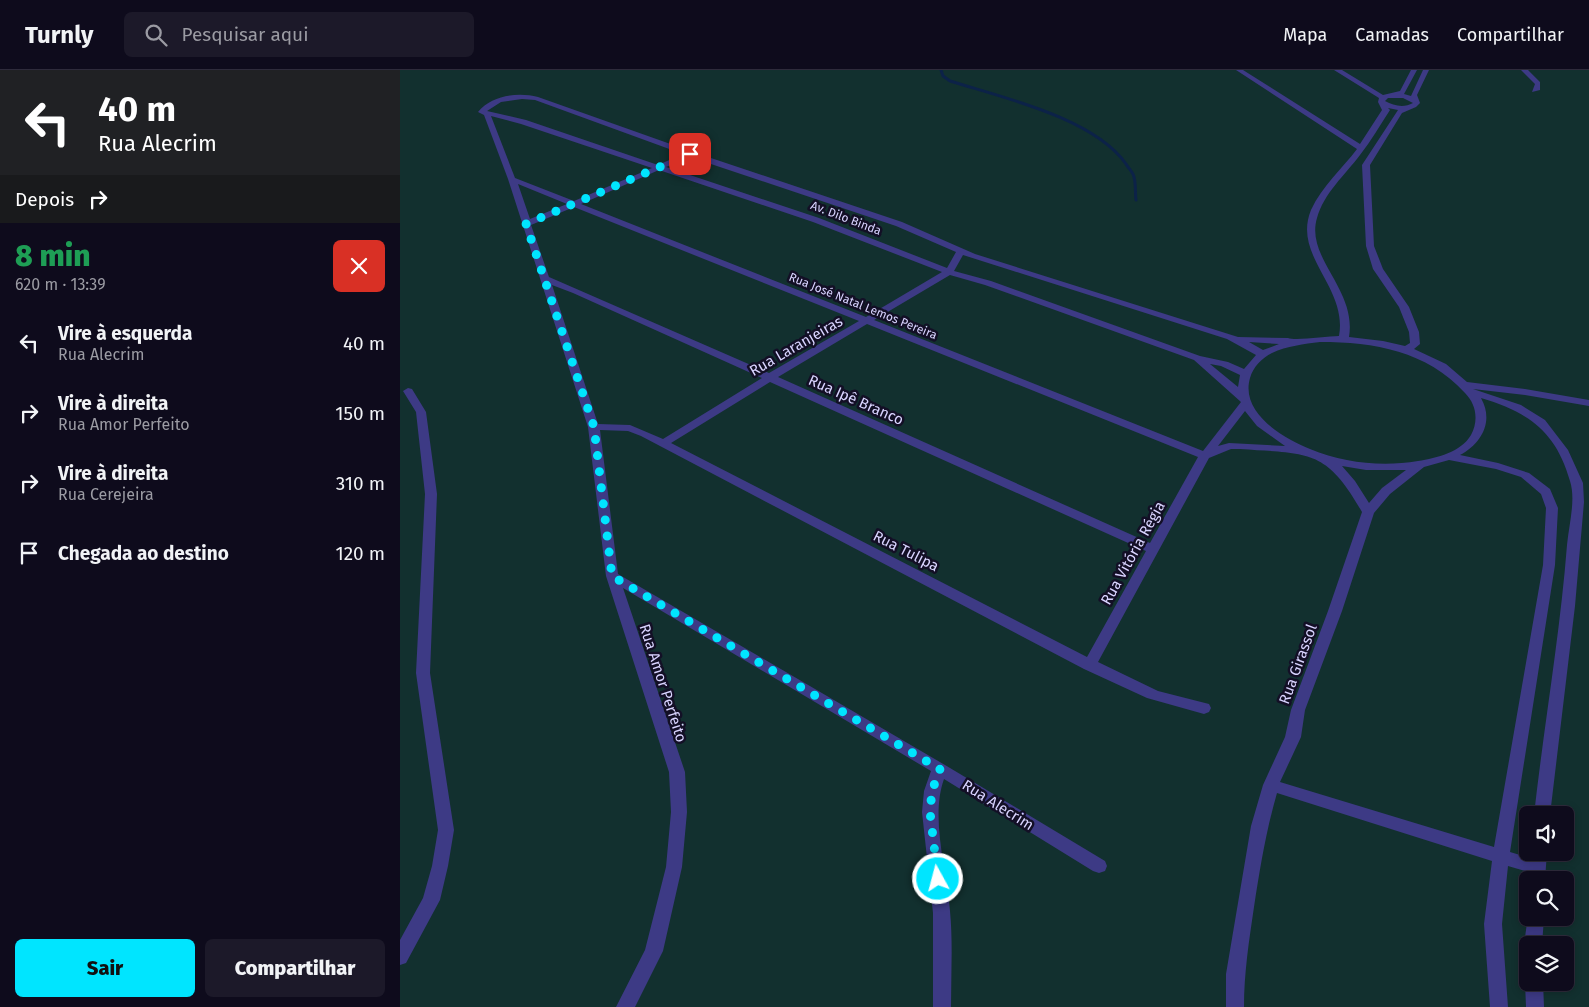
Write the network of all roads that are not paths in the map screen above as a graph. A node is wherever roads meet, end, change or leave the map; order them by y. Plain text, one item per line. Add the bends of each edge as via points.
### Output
1 (1239, 70) edge
2 (1337, 70) edge
3 (1350, 70) edge
4 (1414, 70) edge
5 (1426, 70) edge
6 (1524, 70) edge
7 (1534, 91) dead end
8 (1394, 96) junction
9 (1381, 100) junction
10 (1416, 102) junction
11 (1406, 108) junction
12 (485, 113) junction
13 (1346, 138) junction
14 (1367, 140) junction
15 (1380, 142) junction
16 (1361, 148) junction
17 (690, 154) junction
18 (659, 168) junction
19 (512, 179) junction
20 (574, 204) junction
21 (526, 224) junction
22 (960, 252) junction
23 (949, 272) junction
24 (545, 280) junction
25 (867, 321) junction
26 (1231, 337) junction
27 (1344, 338) junction
28 (1306, 340) junction
29 (1407, 350) junction
30 (1263, 354) junction
31 (1197, 358) junction
32 (1246, 374) junction
33 (769, 378) junction
34 (1469, 389) junction
35 (408, 391) dead end
36 (1245, 401) junction
37 (1589, 403) edge
38 (594, 427) junction
39 (664, 443) junction
40 (1311, 453) junction
41 (1205, 456) junction
42 (1450, 457) junction
43 (1421, 465) junction
44 (1583, 486) edge
45 (1368, 512) junction
46 (1154, 549) junction
47 (612, 576) junction
48 (1090, 664) junction
49 (1204, 708) dead end
50 (940, 769) junction
51 (1271, 786) junction
52 (1543, 806) edge
53 (1501, 856) junction
54 (1099, 866) dead end
55 (1538, 867) edge
56 (400, 957) edge
57 (1534, 991) edge
58 (625, 1007) edge
59 (942, 1007) edge
60 (1235, 1007) edge
61 (1499, 1007) edge
62 (1535, 1007) edge

1 - 13 street
2 - 9 street via 1379,94
3 - 8 street
4 - 8 street via 1403,92
5 - 10 street via 1414,95
6 - 7 street via 1538,83 1538,89
8 - 9 street
8 - 10 street via 1411,98
9 - 11 street via 1391,106
9 - 14 street via 1386,110
10 - 11 street
11 - 15 street via 1399,112
12 - 17 street, Av. Dilo Binda via 488,105 503,100 536,98
12 - 18 street, Av. Dilo Binda via 522,122
12 - 19 street, Rua Amor Perfeito
13 - 14 street
13 - 16 street
14 - 15 street
14 - 16 street
15 - 29 street via 1366,165 1370,246 1378,269 1404,307 1414,332 1414,344
16 - 27 street via 1323,194 1312,222 1314,248 1344,304 1347,329
17 - 18 street
17 - 22 street, Av. Dilo Binda via 899,224
18 - 20 street
18 - 23 street, Av. Dilo Binda via 816,220
19 - 20 street, Rua José Natal Lemos Pereira
19 - 21 street, Rua Amor Perfeito
20 - 21 street
20 - 25 street, Rua José Natal Lemos Pereira
21 - 24 street, Rua Amor Perfeito
22 - 23 street
22 - 26 street, Av. Dilo Binda
23 - 25 street, Rua Laranjeiras
23 - 31 street, Av. Dilo Binda
24 - 33 street, Rua Ipê Branco
24 - 38 street, Rua Amor Perfeito
25 - 33 street, Rua Laranjeiras
25 - 41 street, Rua José Natal Lemos Pereira
26 - 28 street via 1278,342
26 - 30 street
27 - 28 street
27 - 29 street
28 - 30 street
29 - 34 street via 1441,365
30 - 32 street
31 - 32 street via 1224,364
31 - 36 street
32 - 36 street via 1242,389
33 - 39 street, Rua Laranjeiras
33 - 46 street, Rua Ipê Branco
34 - 37 street via 1544,394
34 - 42 street via 1480,408 1480,427 1470,443
34 - 44 street via 1540,421
35 - 56 street via 421,412 431,494 423,673 446,830 431,900
36 - 40 street via 1271,432
36 - 41 street, Rua Vitória Régia
38 - 39 street, Rua Tulipa via 630,428
38 - 47 street, Rua Amor Perfeito
39 - 48 street, Rua Tulipa
40 - 41 street via 1229,446
40 - 43 street via 1369,466
40 - 45 street via 1337,466
41 - 46 street, Rua Vitória Régia
42 - 43 street
42 - 53 street via 1525,475 1546,492 1552,508 1549,565
43 - 45 street via 1386,491
44 - 52 street
45 - 51 street, Rua Girassol via 1298,710 1293,737
46 - 48 street, Rua Vitória Régia
47 - 50 street, Rua Alecrim
47 - 58 street, Rua Amor Perfeito via 677,772 679,812 674,868 654,951
48 - 49 street, Rua Tulipa via 1154,696
50 - 54 street, Rua Alecrim
50 - 59 street via 932,791 930,812 942,913
51 - 53 street
51 - 60 street, Rua Girassol via 1260,826 1235,974
53 - 55 street
53 - 61 street via 1492,924
57 - 62 street

